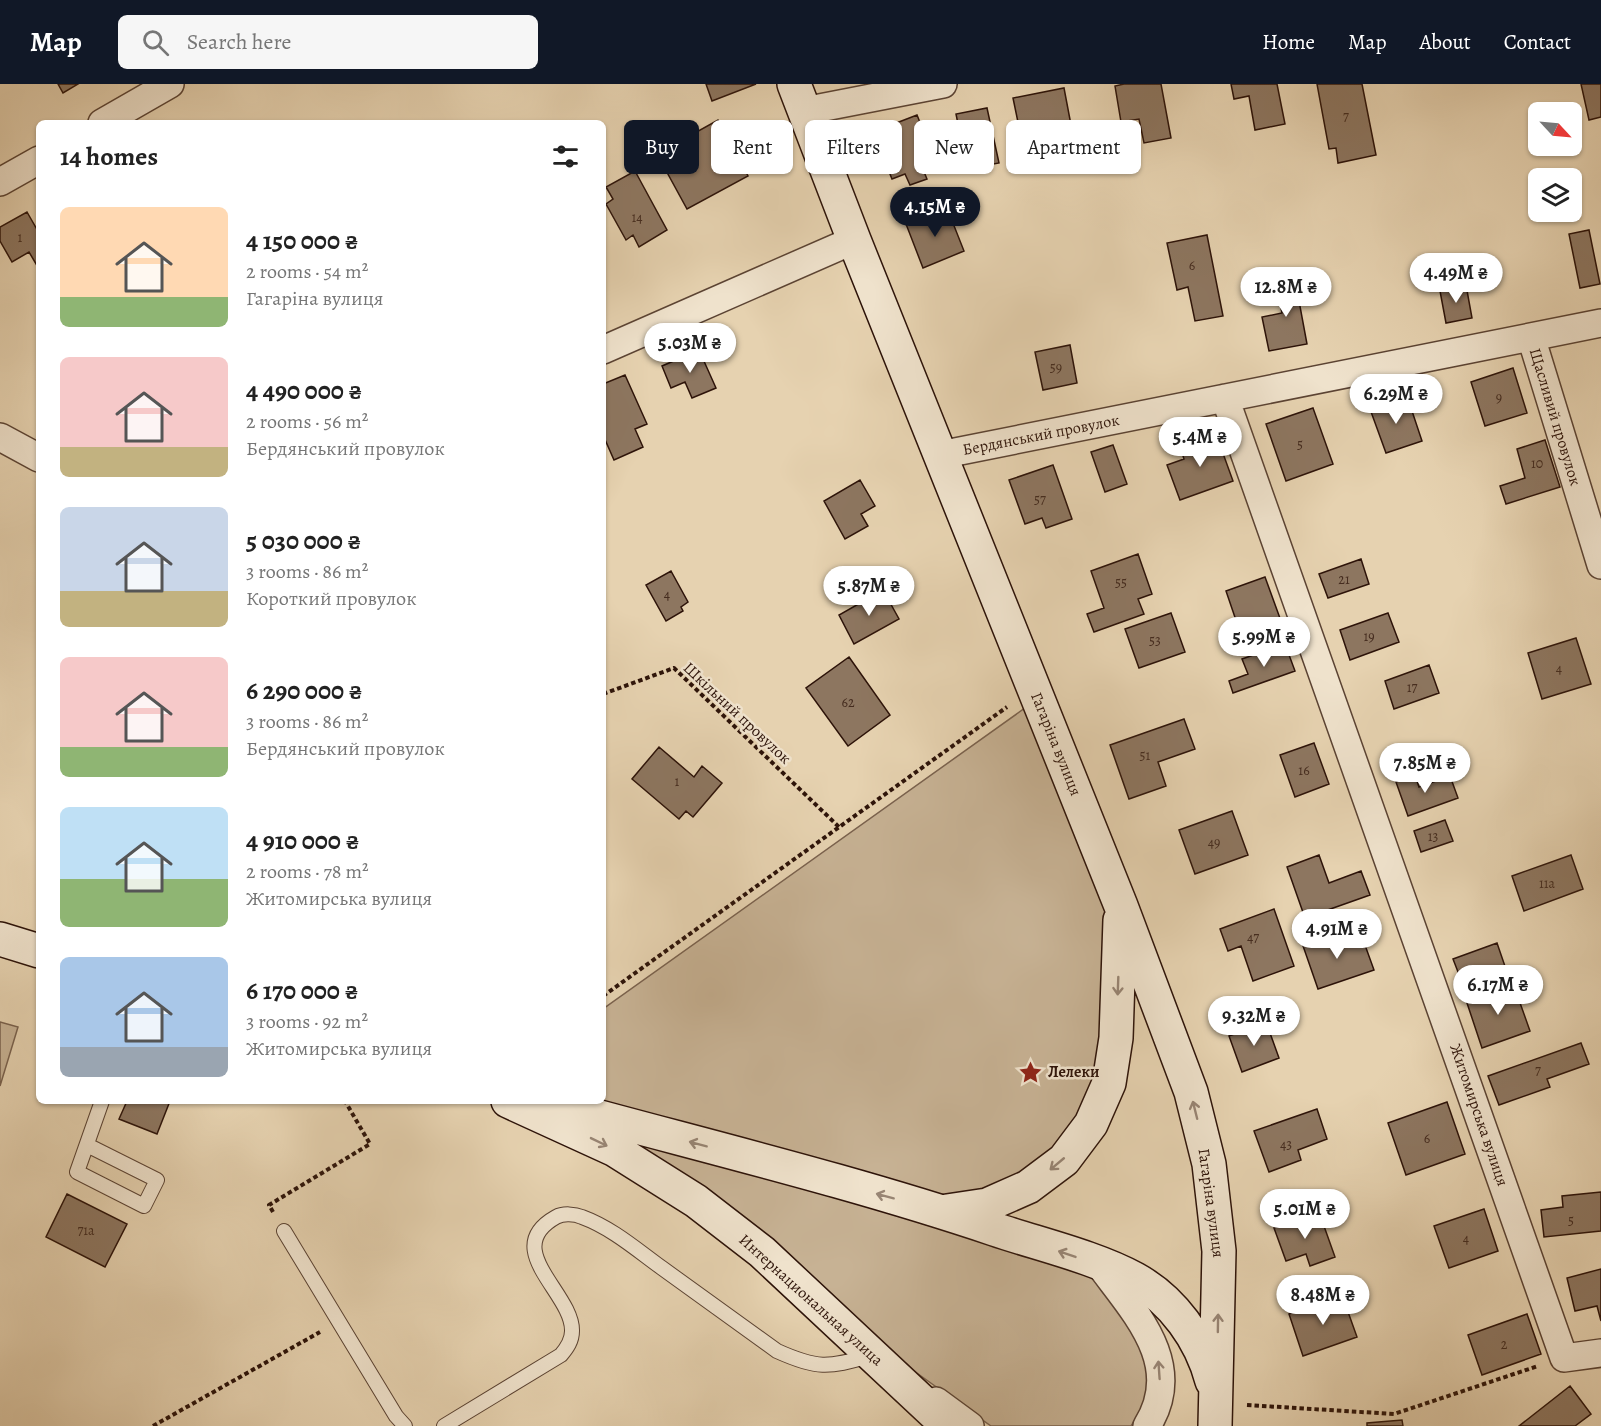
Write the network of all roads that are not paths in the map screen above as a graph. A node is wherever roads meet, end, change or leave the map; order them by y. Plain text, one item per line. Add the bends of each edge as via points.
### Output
1 (170, 84) edge
2 (943, 84) edge
3 (799, 98) edge
4 (107, 120) edge
5 (36, 162) edge
6 (0, 182) edge
7 (854, 240) junction
8 (1601, 323) edge
9 (1531, 337) junction
10 (606, 349) edge
11 (1225, 398) junction
12 (0, 437) edge
13 (940, 455) junction
14 (36, 456) edge
15 (1601, 565) edge
16 (1120, 906) junction
17 (0, 939) edge
18 (36, 950) edge
19 (101, 1104) edge
20 (515, 1104) edge
21 (552, 1104) edge
22 (87, 1145) junction
23 (942, 1212) junction
24 (284, 1231) dead end
25 (1099, 1264) junction
26 (1601, 1353) edge
27 (871, 1355) junction
28 (1220, 1415) edge
29 (405, 1426) edge
30 (444, 1426) edge
31 (948, 1426) edge
32 (970, 1426) edge
33 (1147, 1426) edge

1 - 4 street
2 - 3 street
3 - 7 street, Гагаріна вулиця
5 - 6 street
7 - 10 street
7 - 13 street, Гагаріна вулиця
8 - 9 street, Бердянський провулок
9 - 11 street, Бердянський провулок
9 - 15 street, Щасливий провулок
11 - 13 street, Бердянський провулок
11 - 26 street, Житомирська вулиця via 1564,1358
12 - 14 street
13 - 16 street, Гагаріна вулиця
16 -> 23 street via 1116,1038 1109,1083 1091,1124 1064,1160 1028,1187 987,1205
28 -> 16 street, Гагаріна вулиця via 1219,1251 1209,1164 1191,1092
17 - 18 street
19 - 22 lane
20 -> 27 street, Интернациональная улица via 615,1150 696,1202 762,1252
23 -> 21 street
22 - 22 lane via 77,1172 144,1206 157,1180
25 -> 23 street
24 - 29 lane
25 - 28 street via 1135,1279 1166,1302 1191,1331 1208,1365
33 -> 25 street via 1158,1399 1157,1354 1149,1333
27 - 30 lane via 834,1366 806,1364 777,1351 612,1232 580,1215 561,1214 544,1224 535,1241 536,1261 570,1317 569,1344 561,1355
27 - 31 street, Интернациональная улица
27 - 32 street

